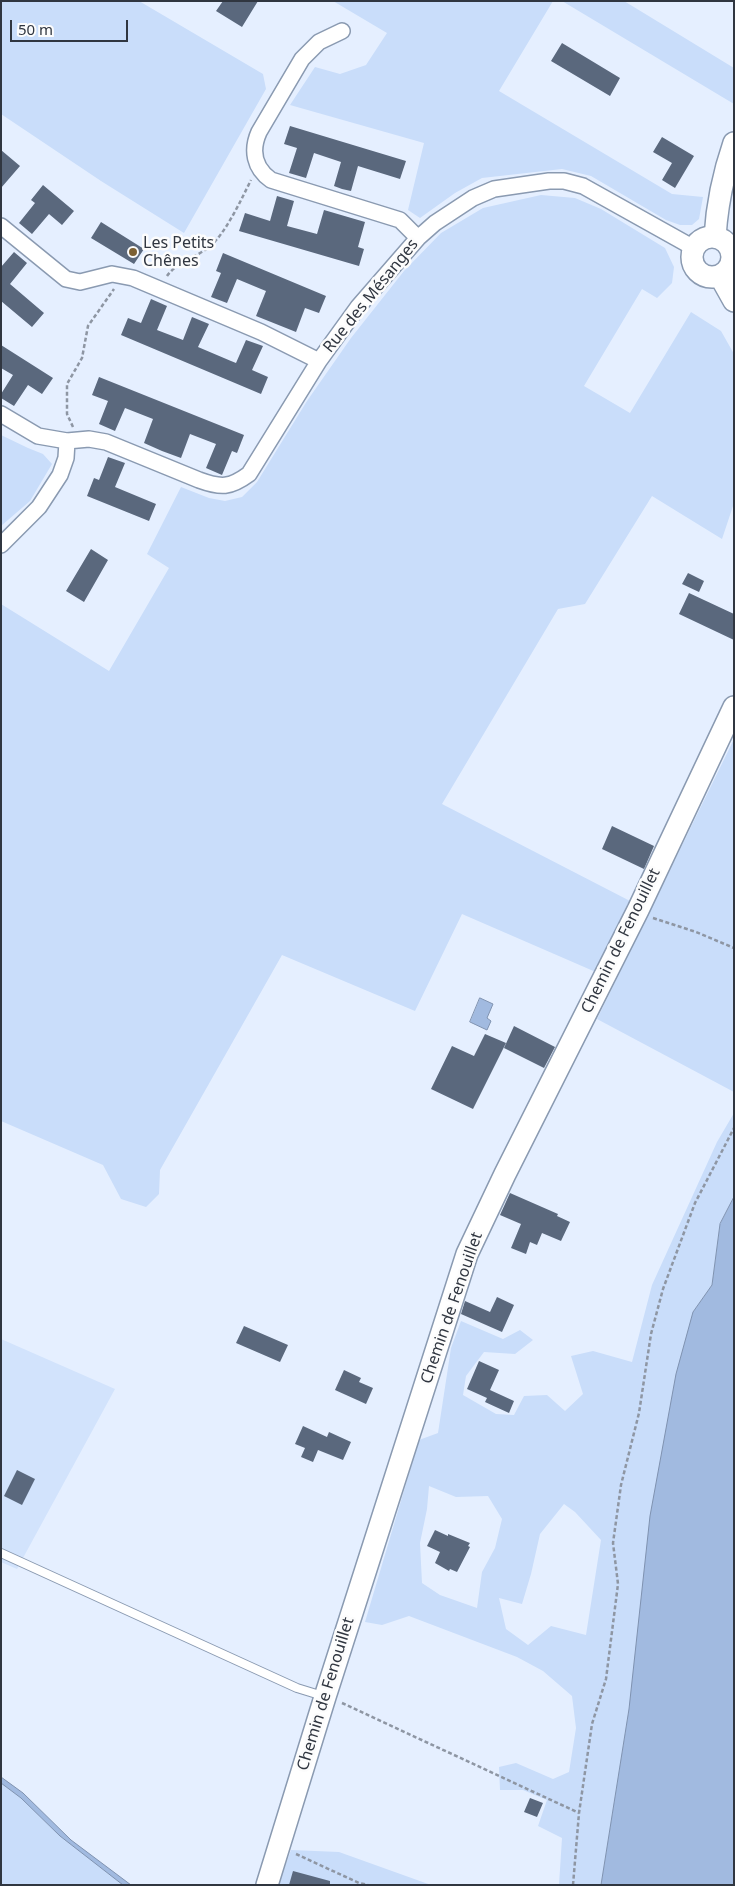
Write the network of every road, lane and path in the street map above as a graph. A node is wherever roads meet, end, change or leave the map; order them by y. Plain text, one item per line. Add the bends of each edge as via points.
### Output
1 (342, 31) dead end
2 (734, 143) edge
3 (259, 169) junction
4 (1, 226) edge
5 (715, 237) junction
6 (418, 238) junction
7 (694, 248) junction
8 (729, 265) edge
9 (122, 275) junction
10 (162, 290) junction
11 (734, 301) edge
12 (319, 361) junction
13 (1, 414) edge
14 (72, 441) junction
15 (1, 545) edge
16 (734, 707) edge
17 (638, 910) junction
18 (734, 948) edge
19 (734, 1128) edge
20 (1, 1553) edge
21 (325, 1697) junction
22 (579, 1813) junction
23 (279, 1846) junction
24 (267, 1885) edge
25 (368, 1885) edge
26 (573, 1885) edge

1 - 3 street via 319,42 302,59 255,142
2 - 5 street via 719,192
3 - 6 street via 271,180 400,220
3 - 10 path via 231,220 209,247 167,274
4 - 9 street, Rue des Mésanges via 66,279 80,282 112,274
5 - 7 street via 703,239
5 - 8 street via 728,245 732,252
6 - 7 street, Rue des Mésanges via 473,198 494,189 556,181 583,186
6 - 12 street, Rue des Mésanges via 358,307
7 - 8 street via 694,267 701,275 710,278
8 - 11 street
9 - 10 street, Rue des Mésanges
9 - 14 path via 88,326 82,358 67,384 67,414 73,424
10 - 12 street, Rue des Mésanges via 261,332
12 - 14 street, Rue des Mésanges via 249,474 226,486 207,482 106,442
13 - 14 street, Rue des Mésanges via 38,436
14 - 15 street via 60,475 39,507
16 - 17 street, Chemin de Fenouillet
17 - 18 path
17 - 21 street, Chemin de Fenouillet via 467,1254
19 - 22 path via 696,1203 663,1289 651,1334 639,1413 621,1485 614,1543 618,1584 606,1680 592,1724
20 - 21 lane via 297,1688
21 - 22 path
21 - 23 street, Chemin de Fenouillet
22 - 26 path
23 - 24 street, Chemin de Fenouillet
23 - 25 path

